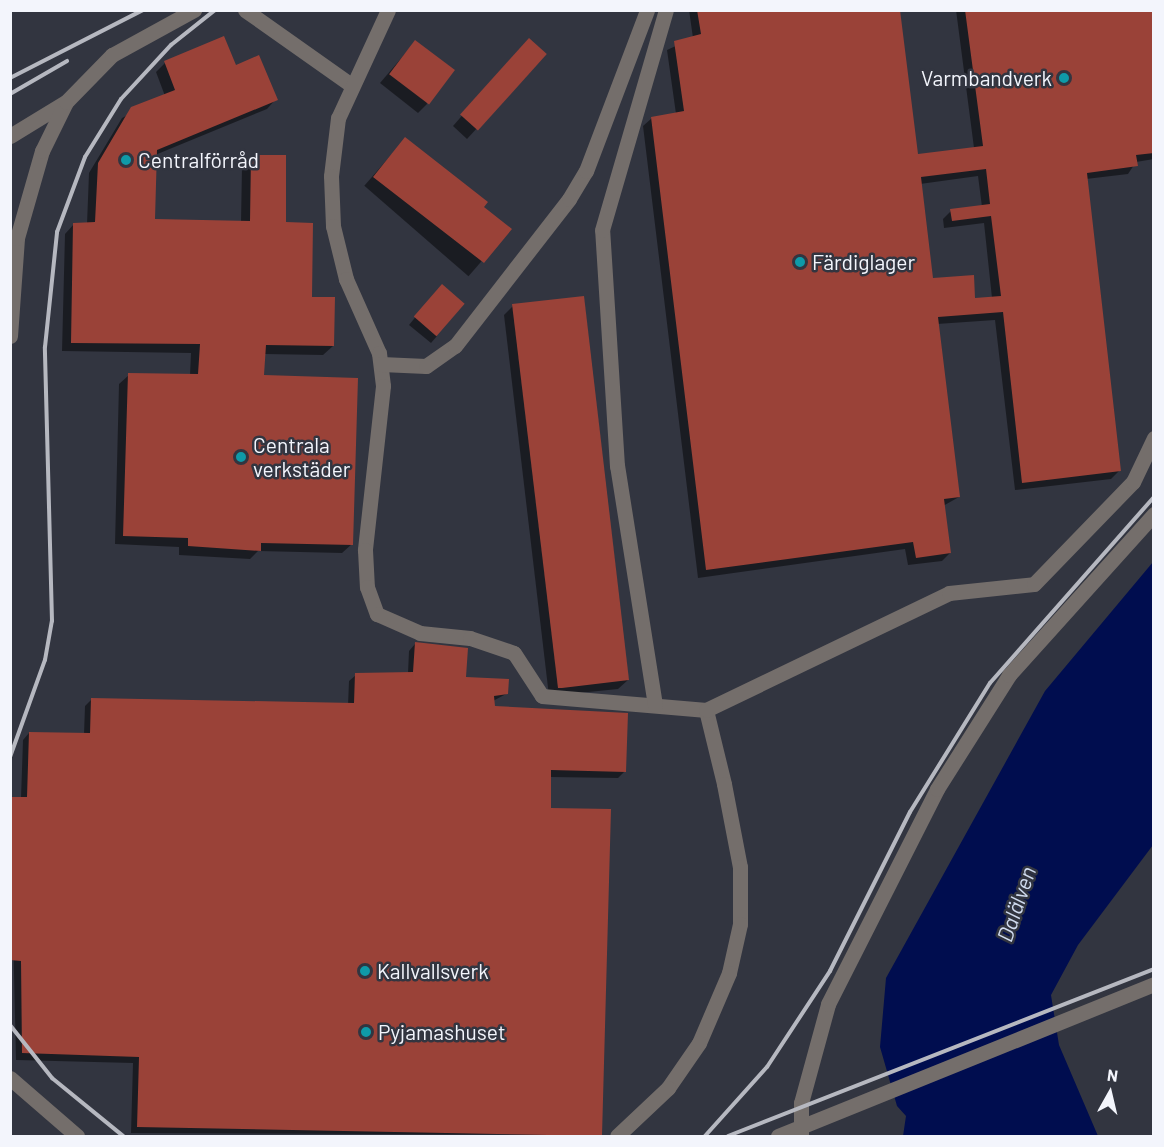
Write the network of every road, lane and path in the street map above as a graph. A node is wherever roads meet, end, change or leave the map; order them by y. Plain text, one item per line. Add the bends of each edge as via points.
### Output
1 (194, 10) edge
2 (245, 10) edge
3 (388, 10) edge
4 (648, 10) edge
5 (666, 10) edge
6 (350, 84) junction
7 (66, 102) junction
8 (10, 136) edge
9 (10, 336) edge
10 (381, 364) junction
11 (1154, 438) edge
12 (1154, 514) edge
13 (655, 705) junction
14 (706, 710) junction
15 (1154, 984) edge
16 (10, 1078) edge
17 (801, 1131) edge
18 (77, 1137) edge
19 (617, 1137) edge
20 (778, 1137) edge

1 - 7 lane via 111,55
2 - 6 lane
3 - 6 lane
4 - 10 lane via 586,171 569,199 455,346 426,366
5 - 13 lane via 602,230 617,466
6 - 10 lane via 338,118 331,176 333,226 346,279
7 - 8 lane
7 - 9 lane via 42,151 17,238
10 - 13 lane via 365,550 367,587 377,614 420,633 470,638 514,653 542,696
11 - 14 lane via 1133,482 1034,584 949,593
12 - 17 lane via 1009,675 937,789 828,1004 801,1103
13 - 14 lane
14 - 19 lane via 740,867 740,924 729,973 699,1043 668,1089
15 - 17 lane via 865,1097
16 - 18 lane
17 - 20 lane

